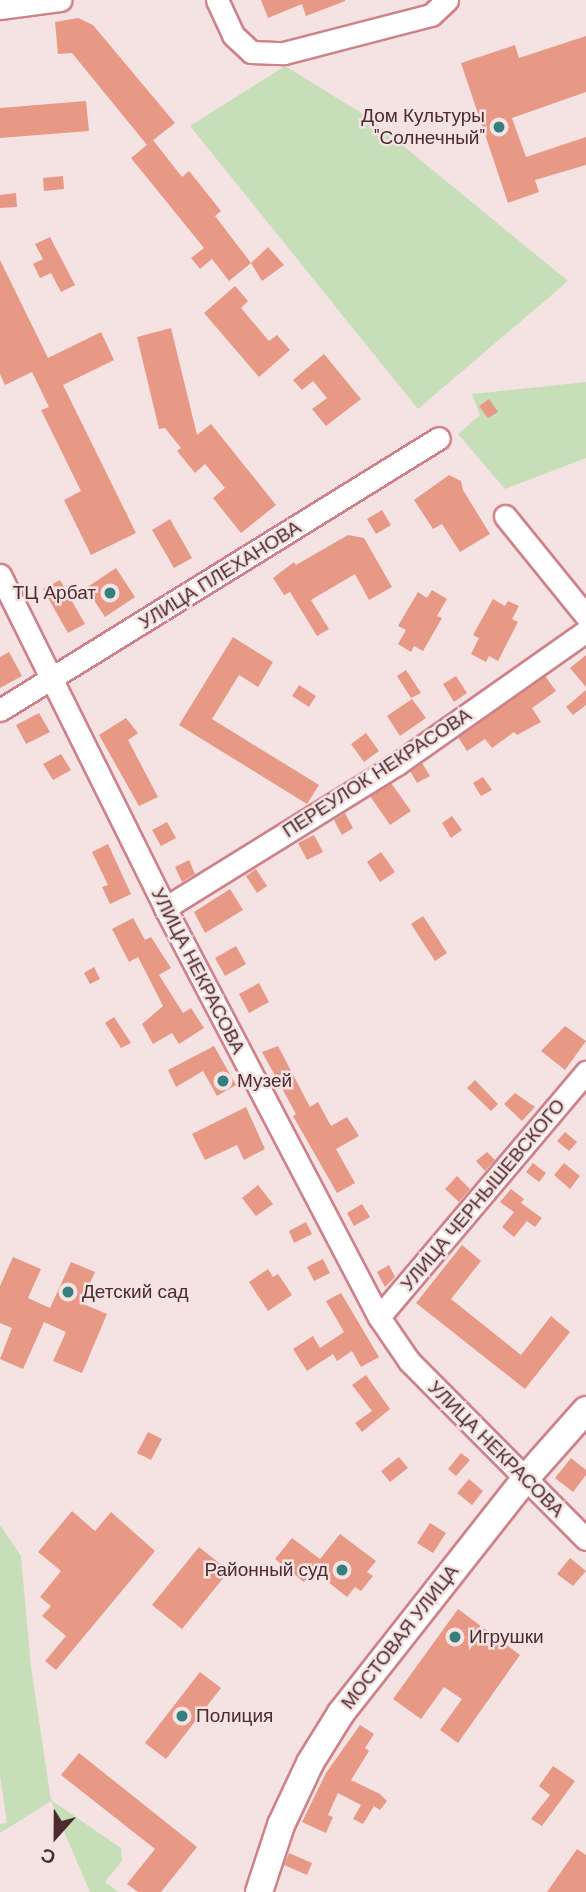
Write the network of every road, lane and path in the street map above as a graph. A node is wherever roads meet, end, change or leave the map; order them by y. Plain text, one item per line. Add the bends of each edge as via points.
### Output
1 (60, 0) edge
2 (217, 0) edge
3 (447, 0) edge
4 (0, 8) edge
5 (439, 438) dead end
6 (505, 516) dead end
7 (0, 575) edge
8 (586, 617) edge
9 (586, 631) edge
10 (51, 679) junction
11 (0, 710) edge
12 (165, 908) junction
13 (586, 1072) edge
14 (379, 1317) junction
15 (586, 1410) edge
16 (525, 1479) junction
17 (586, 1538) edge
18 (259, 1892) edge

1 - 4 street
2 - 3 street via 233,35 251,52 284,52 431,15
5 - 10 street, УЛИЦА ПЛЕХАНОВА
6 - 8 street
7 - 10 street, УЛИЦА НЕКРАСОВА
9 - 12 street, ПЕРЕУЛОК НЕКРАСОВА via 397,764
10 - 11 street, УЛИЦА ПЛЕХАНОВА
10 - 12 street, УЛИЦА НЕКРАСОВА
12 - 14 street, УЛИЦА НЕКРАСОВА
13 - 14 street, УЛИЦА ЧЕРНЫШЕВСКОГО
14 - 16 street, УЛИЦА НЕКРАСОВА via 410,1361
15 - 16 main road, МОСТОВАЯ УЛИЦА
16 - 17 street, УЛИЦА НЕКРАСОВА
16 - 18 main road, МОСТОВАЯ УЛИЦА via 341,1713 310,1763 281,1825

